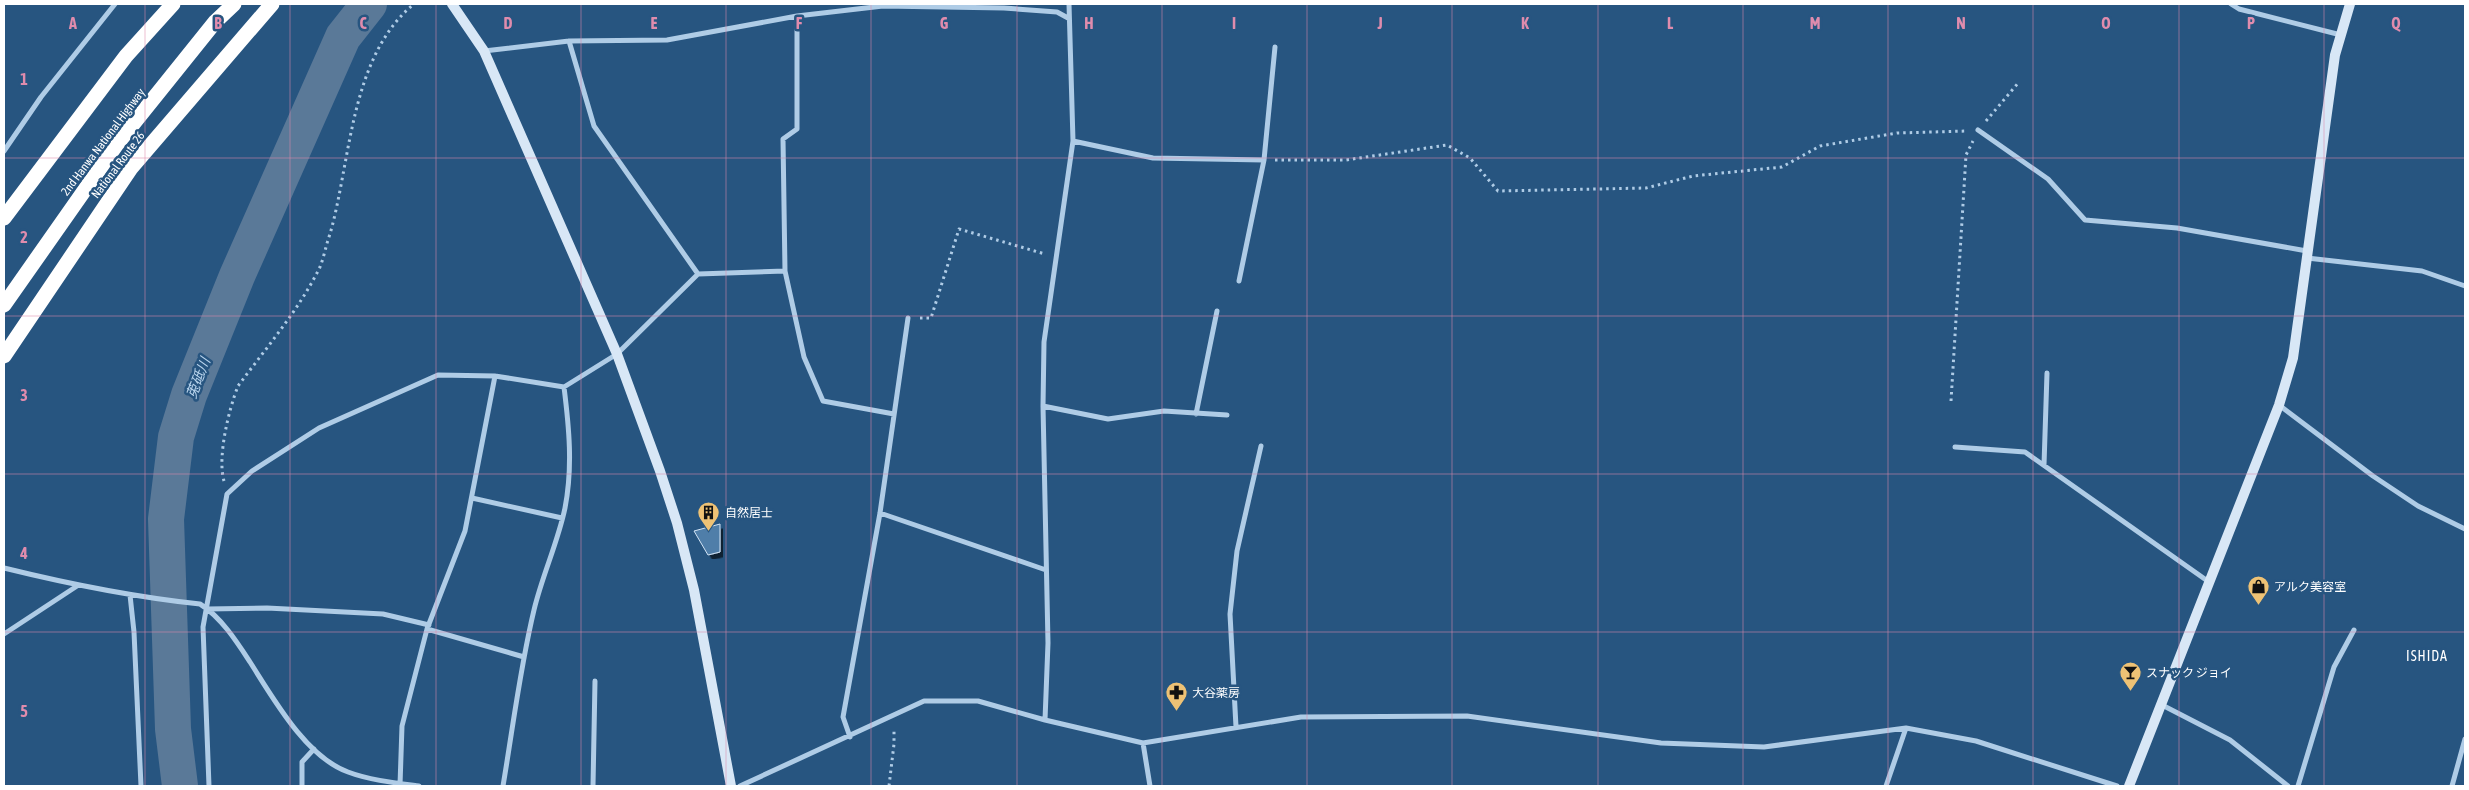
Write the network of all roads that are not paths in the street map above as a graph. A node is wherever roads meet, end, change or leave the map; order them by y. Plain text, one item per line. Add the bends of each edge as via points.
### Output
1 (115, 4) edge
2 (173, 4) edge
3 (234, 4) edge
4 (272, 4) edge
5 (452, 4) edge
6 (1068, 4) edge
7 (2230, 4) edge
8 (2350, 4) edge
9 (797, 16) junction
10 (1068, 18) junction
11 (2341, 35) junction
12 (569, 41) junction
13 (1275, 47) dead end
14 (484, 51) junction
15 (1978, 130) road end
16 (1073, 141) junction
17 (4, 151) edge
18 (1264, 160) junction
19 (4, 218) edge
20 (2308, 255) junction
21 (785, 271) junction
22 (698, 274) junction
23 (1239, 282) dead end
24 (2465, 286) edge
25 (4, 306) edge
26 (1217, 311) dead end
27 (908, 318) road end
28 (617, 354) junction
29 (4, 356) edge
30 (2048, 373) dead end
31 (495, 376) junction
32 (564, 387) junction
33 (2279, 405) junction
34 (1043, 406) junction
35 (894, 414) junction
36 (1196, 414) junction
37 (1227, 416) dead end
38 (1261, 446) dead end
39 (1955, 447) dead end
40 (2044, 465) junction
41 (472, 498) junction
42 (880, 513) junction
43 (562, 518) junction
44 (2465, 529) edge
45 (4, 568) edge
46 (1046, 570) junction
47 (2210, 583) junction
48 (77, 586) junction
49 (130, 595) junction
50 (207, 609) junction
51 (428, 627) junction
52 (2354, 630) dead end
53 (4, 634) edge
54 (524, 656) junction
55 (594, 681) dead end
56 (2162, 705) junction
57 (1044, 720) junction
58 (1236, 728) junction
59 (1906, 728) junction
60 (850, 736) junction
61 (2465, 740) edge
62 (1143, 743) junction
63 (314, 749) junction
64 (400, 785) edge
65 (141, 786) edge
66 (209, 786) edge
67 (302, 786) edge
68 (419, 786) edge
69 (503, 786) edge
70 (593, 786) edge
71 (731, 786) edge
72 (740, 786) edge
73 (1150, 786) edge
74 (1886, 786) edge
75 (2117, 786) edge
76 (2129, 786) edge
77 (2288, 786) edge
78 (2298, 786) edge
79 (2452, 786) edge

1 - 17 street via 41,97
2 - 19 highway via 126,56
3 - 25 highway, 2nd Hanwa National Highway via 215,22 117,144
4 - 29 highway, National Route 26 via 131,168
5 - 14 street
6 - 10 street
7 - 11 street
8 - 11 street
9 - 10 street via 883,6 1004,8 1057,12
9 - 12 street via 667,40
9 - 21 street via 797,130 783,139
10 - 16 street
11 - 20 street via 2335,55
12 - 14 street
12 - 22 street via 594,126
13 - 18 street
14 - 28 street
15 - 20 street via 2048,179 2085,220 2177,228
16 - 18 street via 1152,158
16 - 34 street via 1044,342
18 - 23 street
20 - 24 street via 2422,271
20 - 33 street via 2293,358
21 - 22 street
21 - 35 street via 804,357 823,401
22 - 28 street
26 - 36 street
27 - 35 street
28 - 32 street
28 - 71 street via 677,523 694,590
30 - 40 street
31 - 32 street
31 - 41 street
31 - 50 street via 438,375 319,428 252,471 227,494
32 - 43 street via 570,436 569,476
33 - 44 street via 2373,476 2418,506
33 - 47 street
34 - 36 street via 1108,419 1164,411
34 - 46 street
35 - 42 street
36 - 37 street
38 - 58 street via 1237,551 1230,614
39 - 40 street via 2025,452
40 - 47 street
41 - 43 street
41 - 51 street via 466,531
42 - 46 street
42 - 60 street via 843,717
43 - 54 street via 534,608
45 - 48 street
46 - 57 street via 1048,643
47 - 56 street
48 - 49 street
48 - 53 street
49 - 50 street via 200,604
49 - 65 street
50 - 51 street via 267,608 383,614
50 - 63 street via 237,641 280,707
50 - 66 street via 204,627
51 - 54 street
51 - 64 street via 402,726
52 - 78 street via 2334,667
54 - 69 street
55 - 70 street
56 - 76 street
56 - 77 street via 2230,740
57 - 60 street via 978,701 924,701
57 - 62 street
58 - 59 street via 1301,717 1467,716 1661,743 1764,748
58 - 62 street
59 - 74 street
59 - 75 street via 1976,741
60 - 72 street
61 - 79 street
62 - 73 street
63 - 64 street via 347,772
63 - 67 street via 302,762
64 - 68 street

